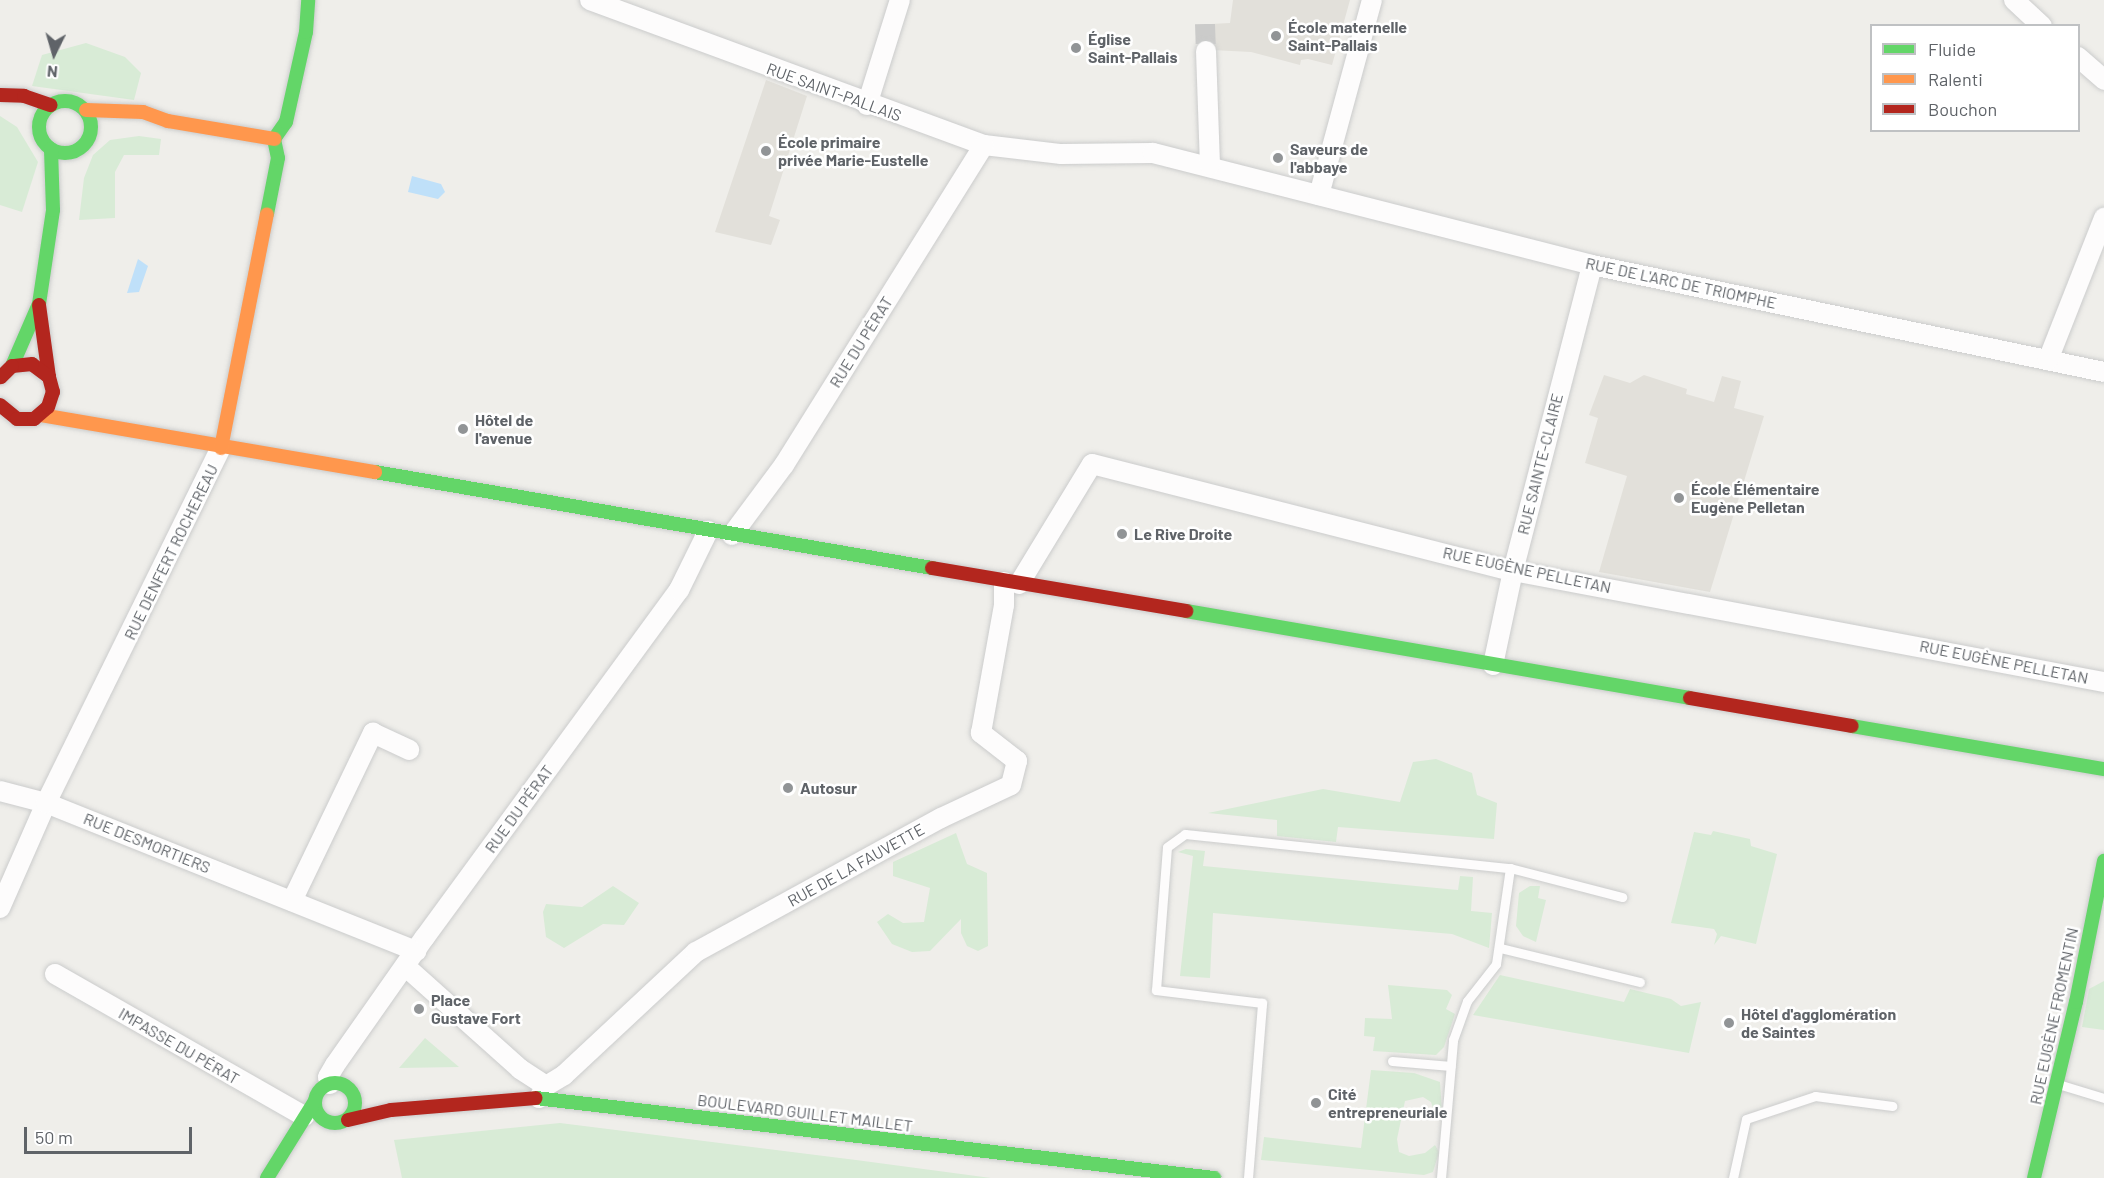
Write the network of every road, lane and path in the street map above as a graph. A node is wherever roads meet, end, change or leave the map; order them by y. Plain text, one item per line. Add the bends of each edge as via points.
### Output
1 (308, 0) edge
2 (590, 0) edge
3 (900, 0) edge
4 (1372, 0) edge
5 (2014, 0) edge
6 (2040, 24) edge
7 (1206, 51) tunnel mouth
8 (2080, 58) edge
9 (2104, 80) edge
10 (0, 95) edge
11 (0, 105) edge
12 (50, 105) junction
13 (867, 105) junction
14 (86, 110) junction
15 (168, 121) junction
16 (39, 131) junction
17 (89, 139) junction
18 (274, 139) junction
19 (984, 145) junction
20 (51, 149) junction
21 (76, 151) junction
22 (1210, 165) junction
23 (1262, 178) joint
24 (1319, 195) junction
25 (53, 210) junction
26 (2104, 218) edge
27 (1592, 265) junction
28 (39, 304) junction
29 (2048, 360) junction
30 (12, 366) junction
31 (2104, 372) edge
32 (49, 377) junction
33 (0, 378) edge
34 (53, 392) junction
35 (3, 411) edge
36 (41, 415) junction
37 (123, 430) junction
38 (221, 448) junction
39 (708, 531) junction
40 (732, 535) junction
41 (1513, 571) junction
42 (1012, 583) junction
43 (1493, 664) junction
44 (2104, 682) edge
45 (409, 750) dead end
46 (2104, 769) edge
47 (0, 790) edge
48 (46, 803) junction
49 (2104, 861) edge
50 (1510, 868) junction
51 (1622, 897) dead end
52 (292, 901) junction
53 (0, 908) edge
54 (1500, 948) junction
55 (410, 958) junction
56 (55, 974) dead end
57 (1640, 982) dead end
58 (1392, 1061) dead end
59 (1451, 1066) junction
60 (2057, 1083) junction
61 (330, 1084) junction
62 (542, 1092) junction
63 (355, 1098) junction
64 (2104, 1098) edge
65 (1892, 1106) dead end
66 (310, 1108) junction
67 (391, 1110) junction
68 (348, 1120) junction
69 (333, 1124) junction
70 (293, 1139) junction
71 (267, 1178) edge
72 (1214, 1178) edge
73 (1248, 1178) edge
74 (1441, 1178) edge
75 (1733, 1178) edge
76 (2034, 1178) edge

1 - 18 main road via 306,32 286,122
2 - 13 street, RUE SAINT-PALLAIS
3 - 13 street
4 - 24 street
5 - 6 street
7 - 22 street
8 - 9 street
10 - 12 main road via 24,96
11 - 16 main road
12 - 14 main road via 73,101
12 - 16 main road via 41,116
13 - 19 street, RUE SAINT-PALLAIS
14 - 15 main road via 144,112
14 - 17 main road via 92,124
15 - 17 main road via 112,128
15 - 18 main road
16 - 20 main road
17 - 21 main road
18 - 38 main road, RUE DENFERT ROCHEREAU via 278,158
19 - 22 street, RUE SAINT-PALLAIS via 1061,154 1153,153
19 - 40 street, RUE DU PÉRAT via 784,465
20 - 21 main road
20 - 25 main road
21 - 25 main road
22 - 23 street, RUE SAINT-PALLAIS
23 - 24 street, RUE DE L'ARC DE TRIOMPHE
24 - 27 street, RUE DE L'ARC DE TRIOMPHE
25 - 28 main road
26 - 29 street
27 - 29 street, RUE DE L'ARC DE TRIOMPHE
27 - 41 street, RUE SAINTE-CLAIRE
28 - 30 main road
28 - 32 main road
29 - 31 street, RUE DE L'ARC DE TRIOMPHE
30 - 32 main road via 33,364
30 - 33 main road
32 - 34 main road
34 - 36 main road
34 - 37 main road
35 - 36 main road via 26,420
36 - 37 main road
37 - 38 main road
38 - 39 main road
38 - 48 street, RUE DENFERT ROCHEREAU
39 - 40 main road
39 - 55 street, RUE DU PÉRAT via 679,590
40 - 42 main road
41 - 42 street, RUE EUGÈNE PELLETAN via 1092,464
41 - 43 street, RUE SAINTE-CLAIRE
41 - 44 street, RUE EUGÈNE PELLETAN
42 - 43 main road
42 - 62 street, RUE DE LA FAUVETTE via 1004,605 981,733 1017,761 1011,784 696,952
43 - 46 main road
45 - 52 street via 373,733
47 - 48 street, RUE DESMORTIERS
48 - 52 street, RUE DESMORTIERS
48 - 53 street, RUE DENFERT ROCHEREAU
49 - 60 main road, RUE EUGÈNE FROMENTIN
50 - 51 lane
50 - 54 lane
50 - 73 lane via 1185,834 1167,847 1156,990 1262,1003
52 - 55 street, RUE DESMORTIERS
54 - 57 lane
54 - 59 lane via 1496,964 1459,1017
55 - 61 street, RUE DU PÉRAT via 335,1065 328,1077
55 - 62 street
56 - 66 street, IMPASSE DU PÉRAT
58 - 59 lane
59 - 74 lane
60 - 64 lane
60 - 76 main road, RUE EUGÈNE FROMENTIN
61 - 63 main road via 346,1086
61 - 66 main road via 318,1093
62 - 67 main road, BOULEVARD GUILLET MAILLET
62 - 72 main road, BOULEVARD GUILLET MAILLET
63 - 67 main road, BOULEVARD GUILLET MAILLET
63 - 68 main road via 356,1106
65 - 75 lane via 1815,1096 1746,1119
66 - 69 main road
66 - 70 main road
67 - 68 main road, BOULEVARD GUILLET MAILLET
68 - 69 main road
69 - 70 main road
70 - 71 main road

